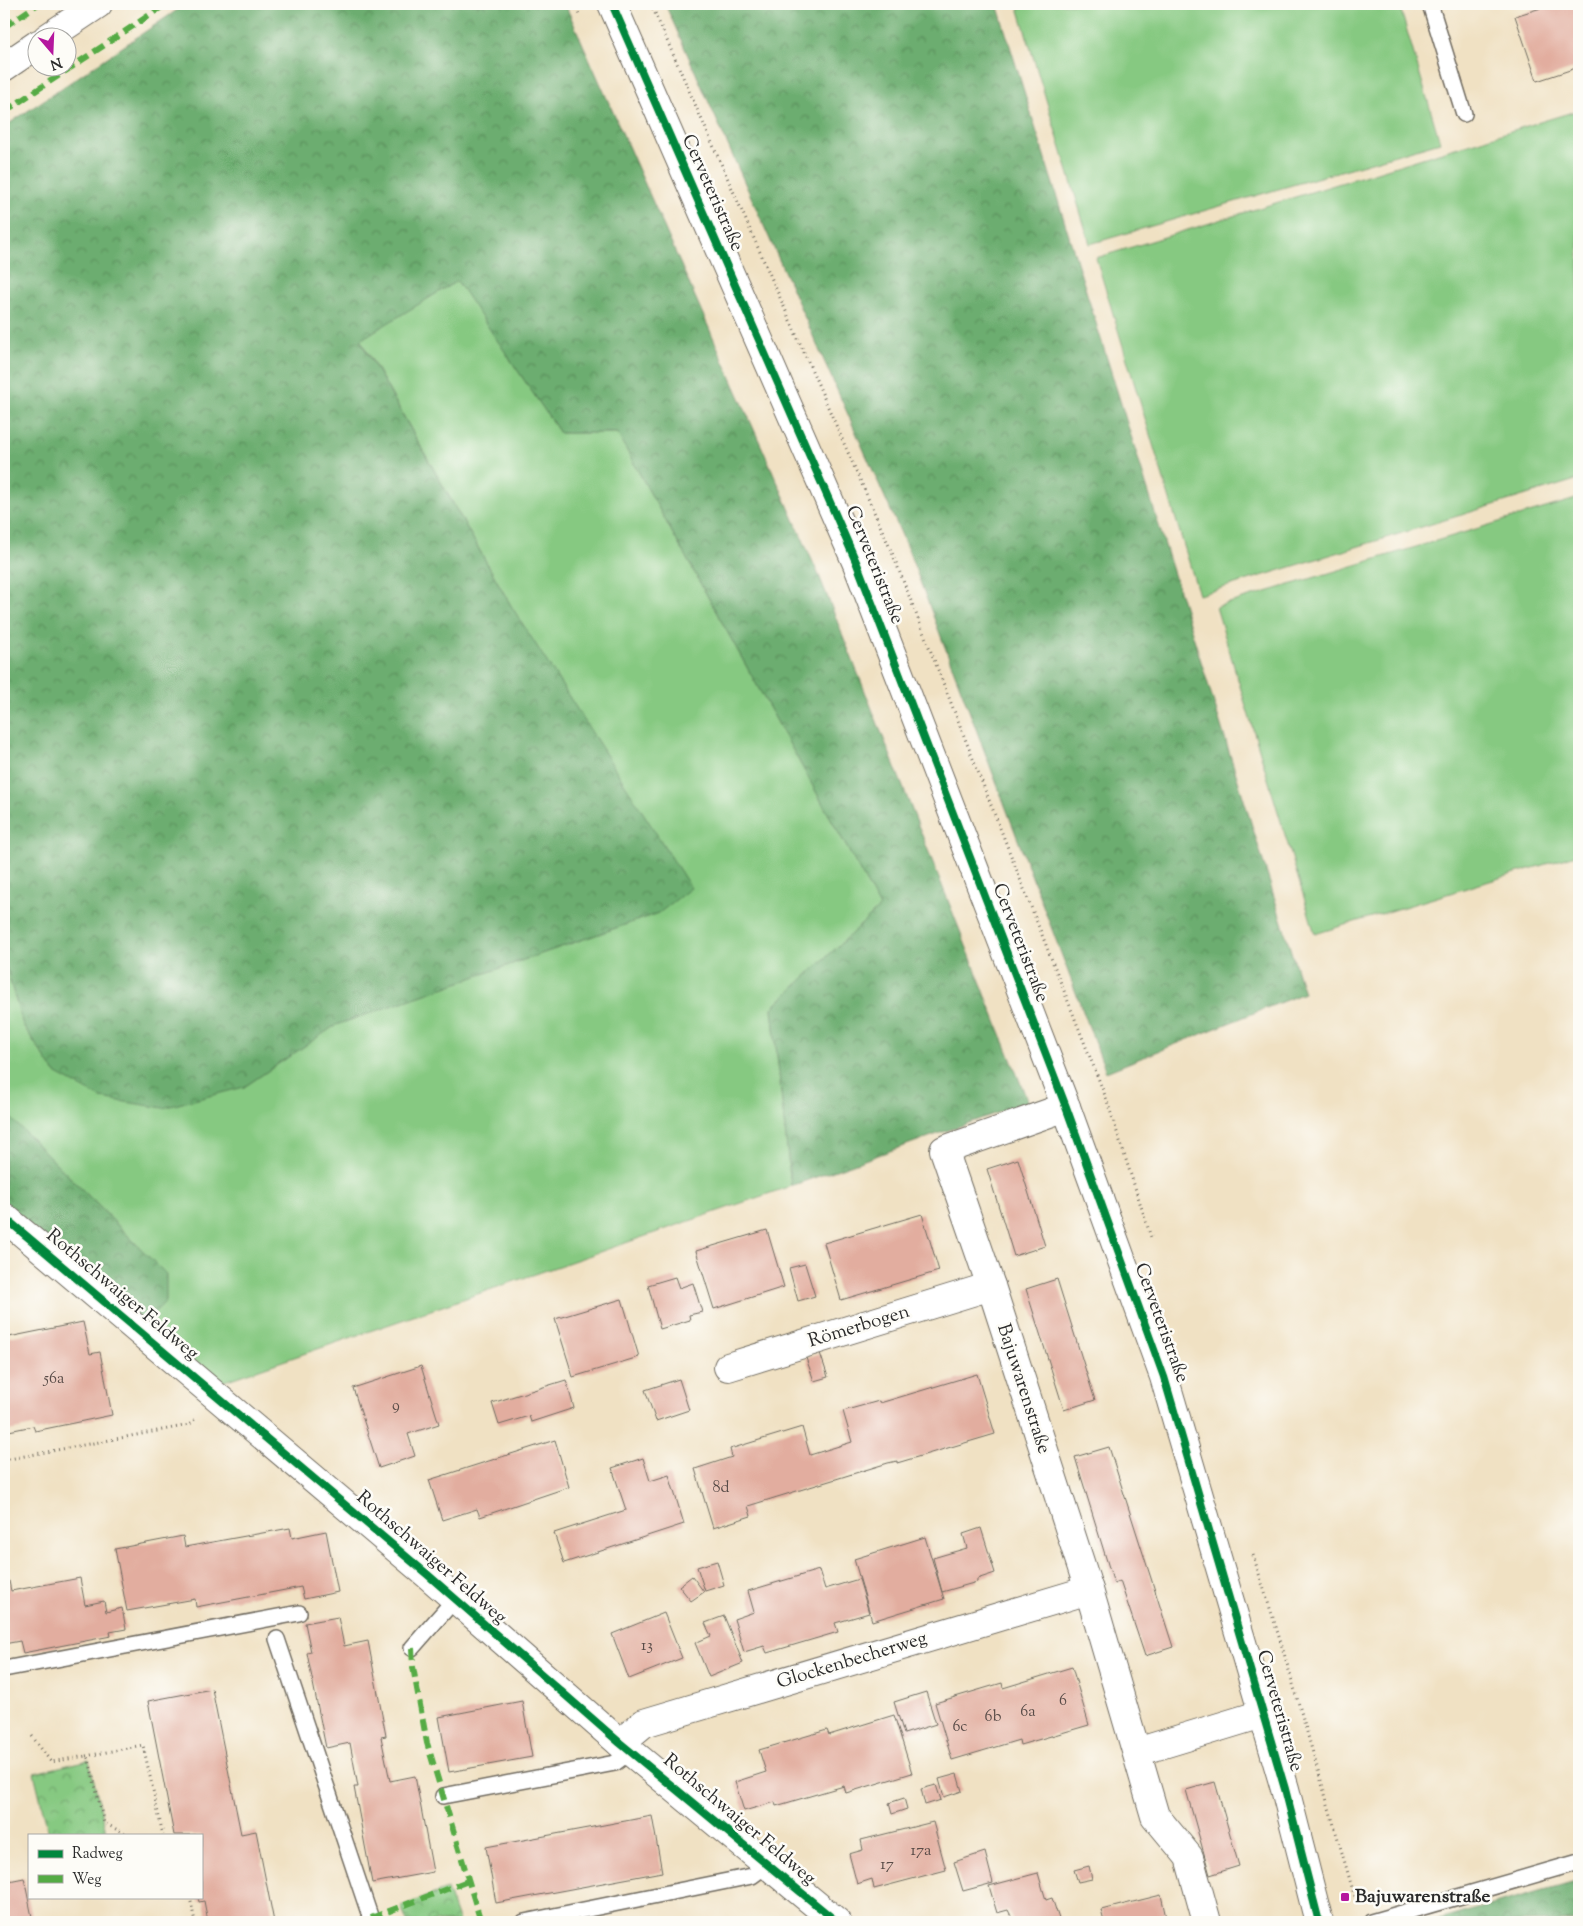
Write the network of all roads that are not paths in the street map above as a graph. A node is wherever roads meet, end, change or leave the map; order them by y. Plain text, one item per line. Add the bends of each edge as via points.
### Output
1 (98, 4) edge
2 (612, 4) edge
3 (1430, 4) edge
4 (63, 28) edge
5 (28, 51) edge
6 (4, 67) edge
7 (1464, 114) dead end
8 (1066, 1108) junction
9 (4, 1217) edge
10 (991, 1286) junction
11 (728, 1367) dead end
12 (1089, 1590) junction
13 (454, 1599) junction
14 (299, 1613) dead end
15 (277, 1639) dead end
16 (412, 1648) dead end
17 (4, 1669) edge
18 (1262, 1714) junction
19 (625, 1747) junction
20 (1137, 1752) junction
21 (443, 1796) dead end
22 (1579, 1862) edge
23 (767, 1865) junction
24 (372, 1922) edge
25 (524, 1922) edge
26 (837, 1922) edge
27 (1207, 1922) edge
28 (1319, 1922) edge
29 (1371, 1922) edge

1 - 4 street
2 - 8 street, Cerveteristraße via 857,564
3 - 7 lane
5 - 6 street
8 - 10 street, Bajuwarenstraße via 944,1150
8 - 18 street, Cerveteristraße via 1164,1377
9 - 13 street, Rothschwaiger Feldweg
10 - 11 street, Römerbogen
10 - 12 street, Bajuwarenstraße
12 - 19 street, Glockenbecherweg via 644,1724
12 - 20 street, Bajuwarenstraße
13 - 16 lane
13 - 19 street, Rothschwaiger Feldweg
14 - 17 lane
15 - 24 lane
18 - 20 street
18 - 28 street, Cerveteristraße
19 - 21 lane via 614,1762
19 - 23 street, Rothschwaiger Feldweg
20 - 27 street, Bajuwarenstraße via 1155,1816 1189,1856
22 - 29 lane
23 - 25 lane via 752,1876
23 - 26 street, Rothschwaiger Feldweg

